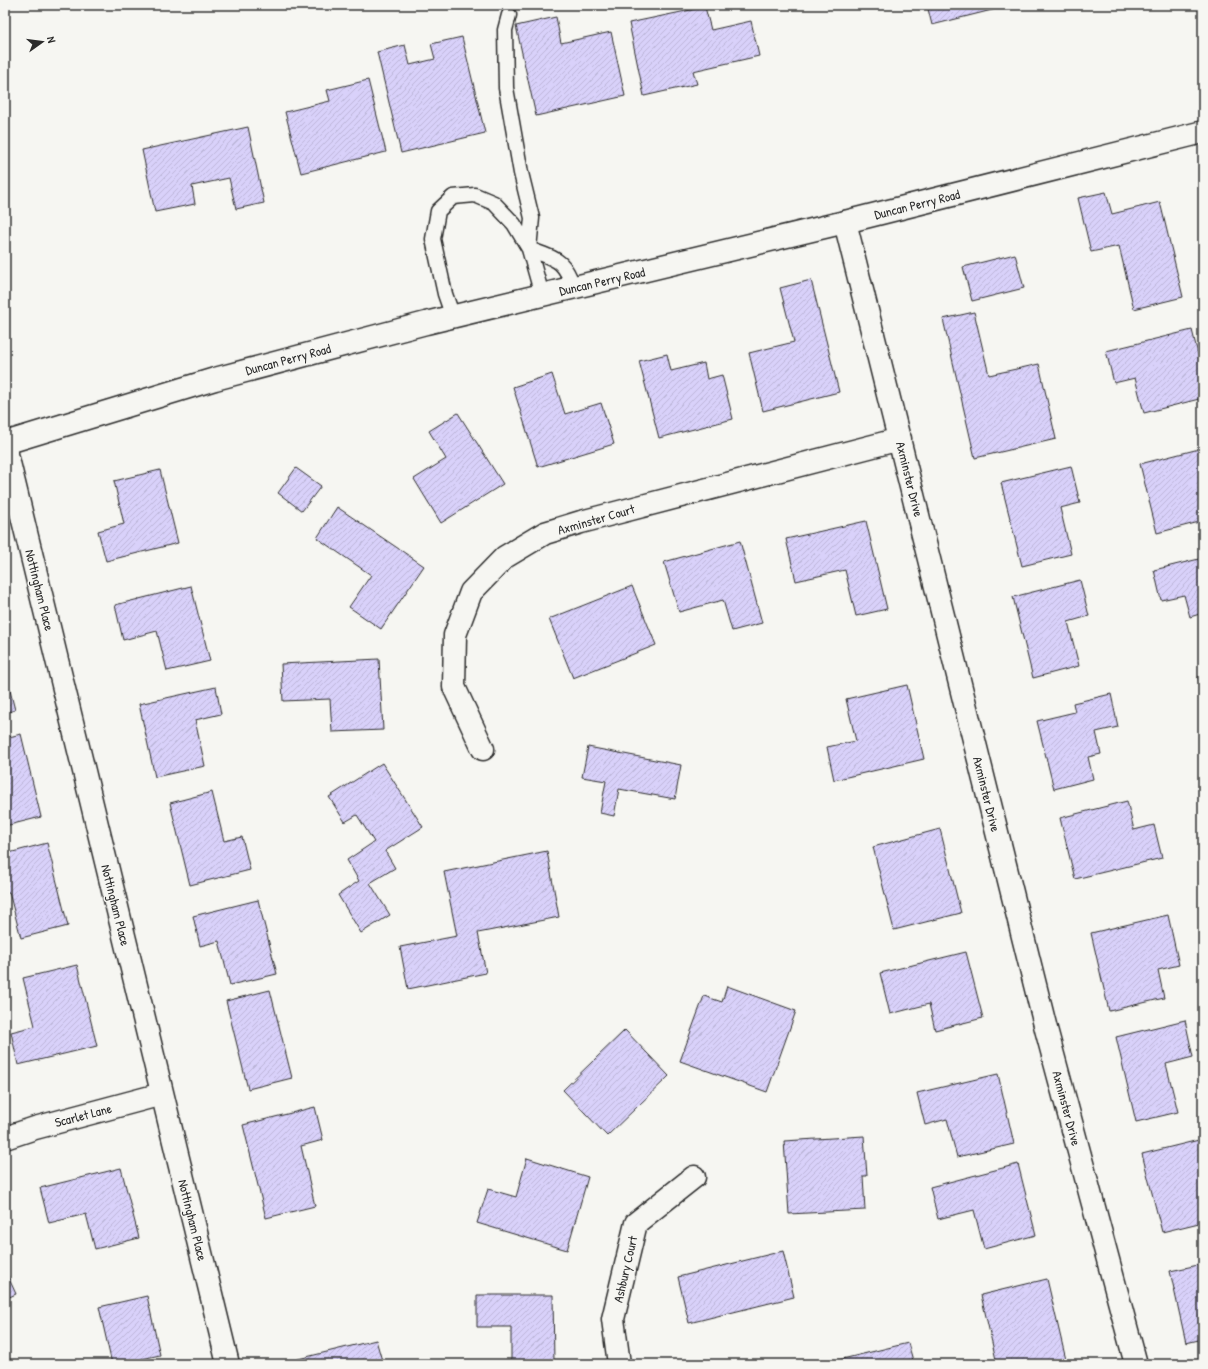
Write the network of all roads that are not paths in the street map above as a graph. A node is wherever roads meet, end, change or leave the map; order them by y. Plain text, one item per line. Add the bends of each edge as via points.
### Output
1 (509, 15) dead end
2 (1203, 132) edge
3 (845, 222) junction
4 (529, 249) junction
5 (574, 288) junction
6 (542, 295) junction
7 (453, 317) junction
8 (900, 440) junction
9 (5, 443) edge
10 (5, 446) edge
11 (483, 749) dead end
12 (162, 1094) junction
13 (5, 1138) edge
14 (694, 1177) dead end
15 (228, 1364) edge
16 (619, 1364) edge
17 (1136, 1364) edge

1 - 4 lane via 506,30 506,88 520,173 532,218
2 - 3 street, Duncan Perry Road
3 - 5 street, Duncan Perry Road
3 - 8 street, Axminster Drive
4 - 5 lane via 559,261 568,272
4 - 6 lane
4 - 7 lane via 514,224 494,203 475,195 453,197 438,211 433,239 445,294
5 - 6 street, Duncan Perry Road
6 - 7 street, Duncan Perry Road
7 - 9 street, Duncan Perry Road via 215,379
8 - 11 street, Axminster Court via 581,522 545,533 505,557 471,592 455,635 454,687
8 - 17 street, Axminster Drive via 1044,1022
10 - 12 street, Nottingham Place
12 - 13 street, Scarlet Lane
12 - 15 street, Nottingham Place
14 - 16 street, Ashbury Court via 636,1223 614,1318

